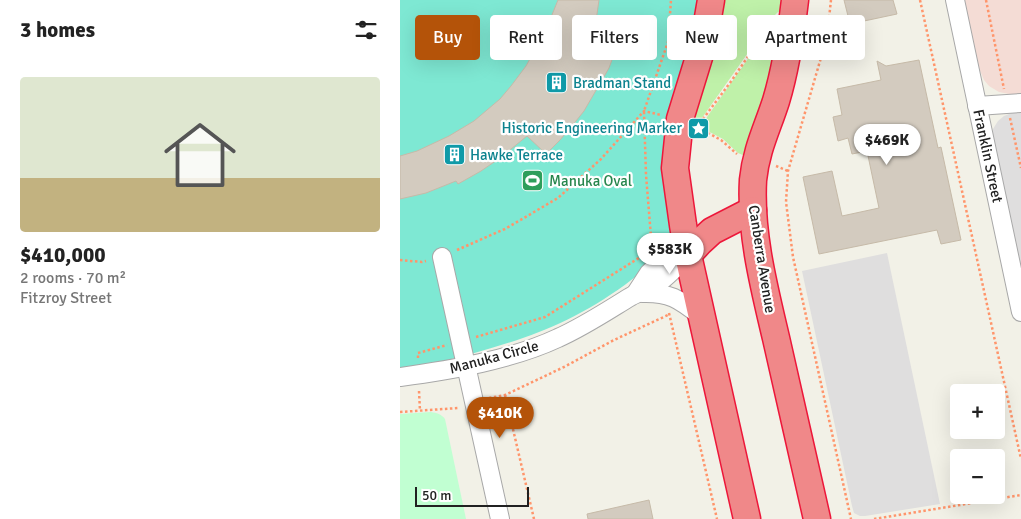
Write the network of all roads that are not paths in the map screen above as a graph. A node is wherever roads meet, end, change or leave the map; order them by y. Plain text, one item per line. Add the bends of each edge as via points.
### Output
1 (710, 0) edge
2 (794, 0) edge
3 (955, 0) edge
4 (1014, 104) edge
5 (977, 106) junction
6 (752, 210) junction
7 (687, 247) junction
8 (442, 257) road end
9 (636, 293) junction
10 (1021, 312) edge
11 (702, 318) junction
12 (467, 365) junction
13 (400, 377) edge
14 (500, 519) edge
15 (748, 519) edge
16 (817, 519) edge

1 - 7 highway via 700,54 680,119 675,168
2 - 6 highway, Canberra Avenue via 776,100 756,160
3 - 5 street, Franklin Street
4 - 5 street
5 - 10 street, Franklin Street
6 - 7 highway via 720,213 710,219
6 - 16 highway, Canberra Avenue via 761,270
7 - 9 street, Manuka Circle via 649,273
7 - 11 highway
8 - 12 street
9 - 11 street via 672,296
9 - 12 street, Manuka Circle via 558,338 517,354
11 - 15 highway
12 - 13 street, Manuka Circle
12 - 14 street

